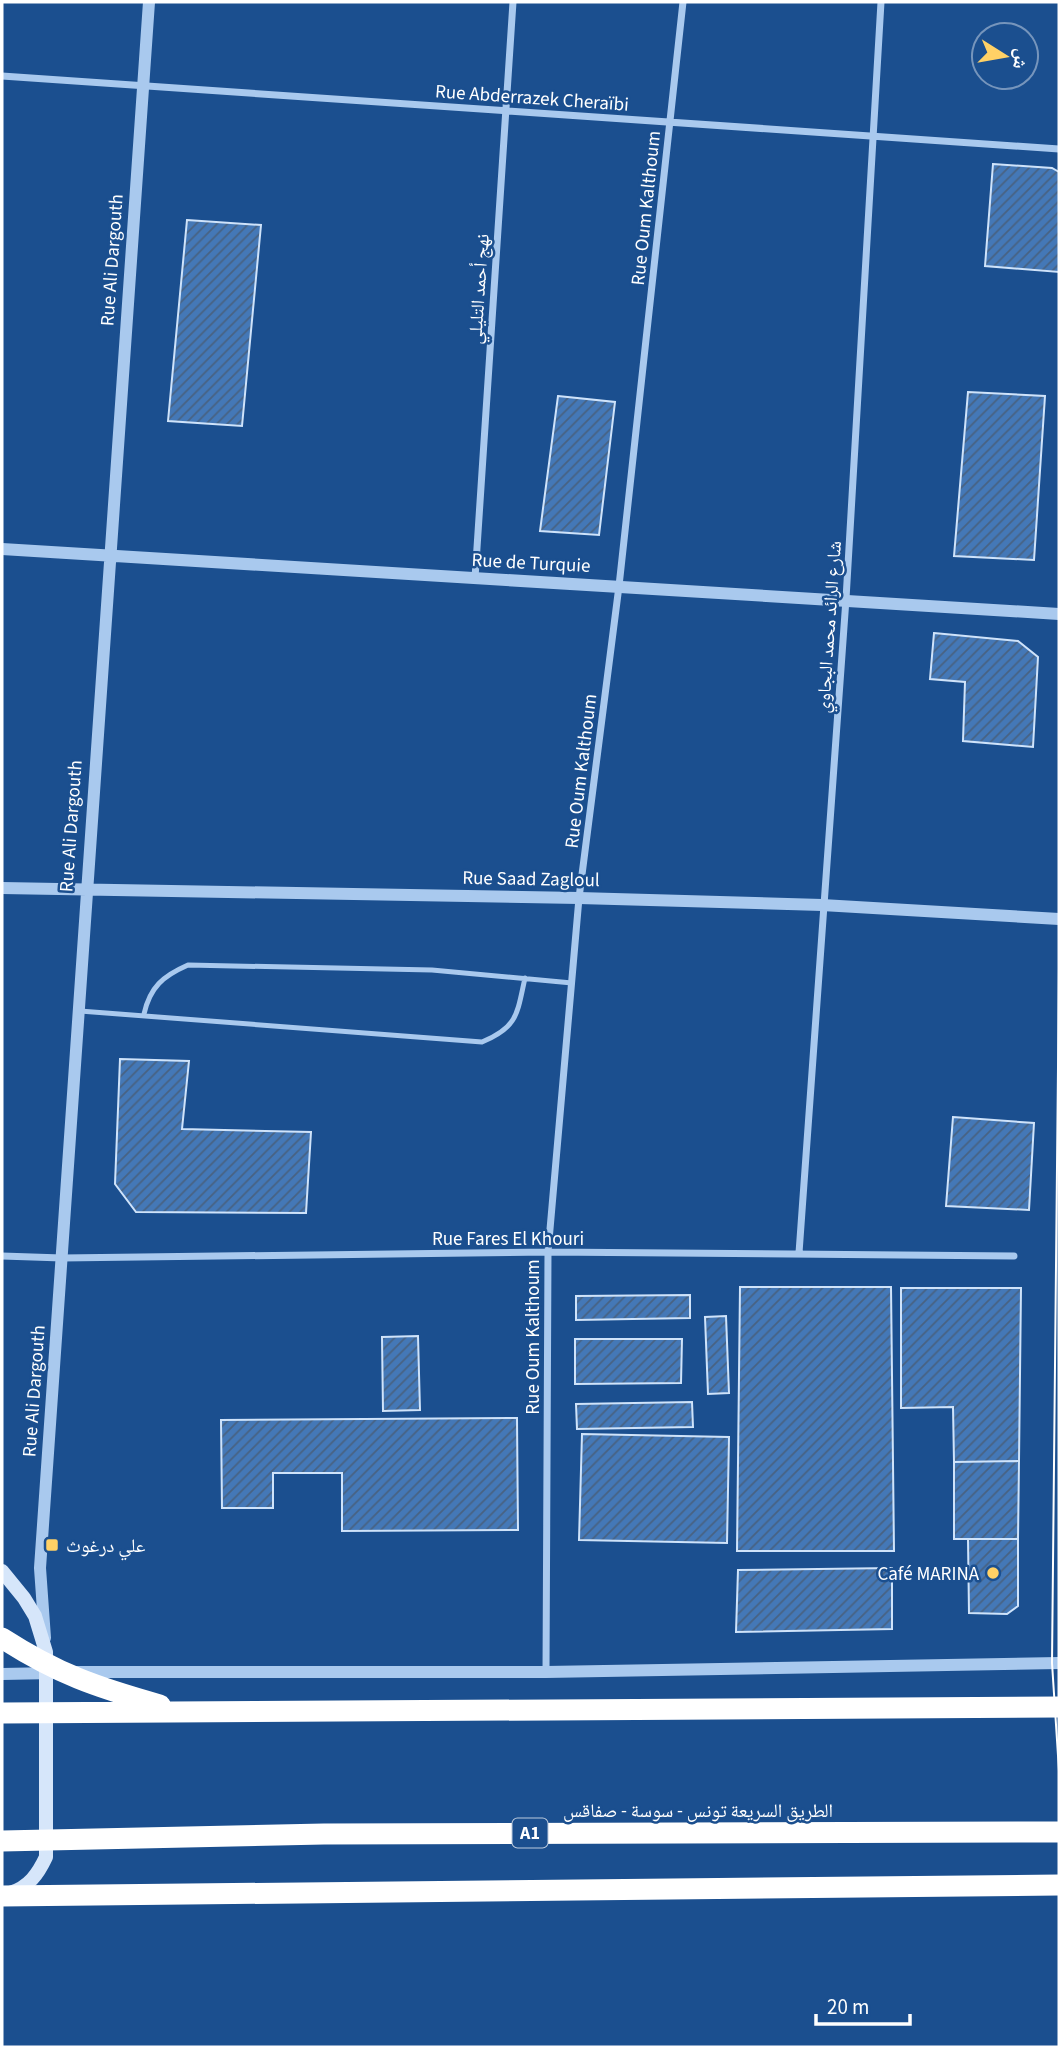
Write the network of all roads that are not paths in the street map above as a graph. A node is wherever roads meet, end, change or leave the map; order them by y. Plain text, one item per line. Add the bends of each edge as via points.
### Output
1 (149, 2) edge
2 (513, 2) edge
3 (683, 2) edge
4 (881, 2) edge
5 (2, 76) edge
6 (143, 86) junction
7 (506, 111) junction
8 (670, 122) junction
9 (875, 136) junction
10 (1059, 149) edge
11 (2, 549) edge
12 (109, 554) junction
13 (475, 579) junction
14 (619, 586) junction
15 (846, 599) junction
16 (1059, 614) edge
17 (2, 888) edge
18 (85, 891) junction
19 (579, 898) junction
20 (822, 905) junction
21 (1059, 919) edge
22 (525, 978) junction
23 (572, 983) junction
24 (77, 1011) junction
25 (144, 1014) junction
26 (548, 1252) junction
27 (799, 1253) junction
28 (2, 1256) edge
29 (1014, 1256) dead end
30 (62, 1258) junction
31 (2, 1571) edge
32 (2, 1638) edge
33 (46, 1652) junction
34 (1059, 1662) edge
35 (547, 1672) junction
36 (49, 1673) junction
37 (2, 1674) edge
38 (1059, 1707) edge
39 (186, 1712) junction
40 (2, 1713) edge
41 (1059, 1832) edge
42 (2, 1841) edge
43 (1059, 1885) edge
44 (2, 1896) edge

1 - 6 street, Rue Ali Dargouth
2 - 7 street, نهج أحمد التليلي
3 - 8 street, Rue Oum Kalthoum
4 - 9 street, شارع الرائد محمد البجاوي
5 - 6 street, Rue Abderrazek Cheraïbi
6 - 7 street, Rue Abderrazek Cheraïbi
6 - 12 street, Rue Ali Dargouth
7 - 8 street, Rue Abderrazek Cheraïbi
7 - 13 street, نهج أحمد التليلي
8 - 9 street, Rue Abderrazek Cheraïbi
8 - 14 street, Rue Oum Kalthoum
9 - 10 street, Rue Abderrazek Cheraïbi
9 - 15 street, شارع الرائد محمد البجاوي
11 - 12 street, Rue de Turquie
12 - 13 street, Rue de Turquie
12 - 18 street, Rue Ali Dargouth
13 - 14 street, Rue de Turquie
14 - 15 street, Rue de Turquie
14 - 19 street, Rue Oum Kalthoum
15 - 16 street, Rue de Turquie
15 - 20 street, شارع الرائد محمد البجاوي
17 - 18 street, Rue Saad Zagloul
18 - 19 street, Rue Saad Zagloul
18 - 24 street, Rue Ali Dargouth
19 - 20 street, Rue Saad Zagloul
19 - 23 street, Rue Oum Kalthoum
20 - 21 street, Rue Saad Zagloul
20 - 27 street, شارع الرائد محمد البجاوي
22 - 23 lane
22 - 25 lane via 432,970 188,965 164,976 148,995
22 - 25 lane via 516,1017 504,1033 482,1042
23 - 26 street, Rue Oum Kalthoum
24 - 25 lane
24 - 30 street, Rue Ali Dargouth
26 - 27 street, Rue Fares El Khouri
26 - 30 street, Rue Fares El Khouri
26 - 35 street, Rue Oum Kalthoum
27 - 29 street, Rue Fares El Khouri
28 - 30 street, Rue Fares El Khouri
30 - 33 street, Rue Ali Dargouth via 40,1568
31 - 33 main road via 35,1616
32 - 39 highway via 42,1664 89,1685
33 - 36 main road
34 - 35 street
35 - 36 street
36 - 37 street
36 - 44 main road via 46,1857 27,1885
38 - 39 highway
39 - 40 highway
41 - 42 highway, الطريق السريعة تونس - سوسة - صفاقس / A1 via 324,1834
43 - 44 highway

